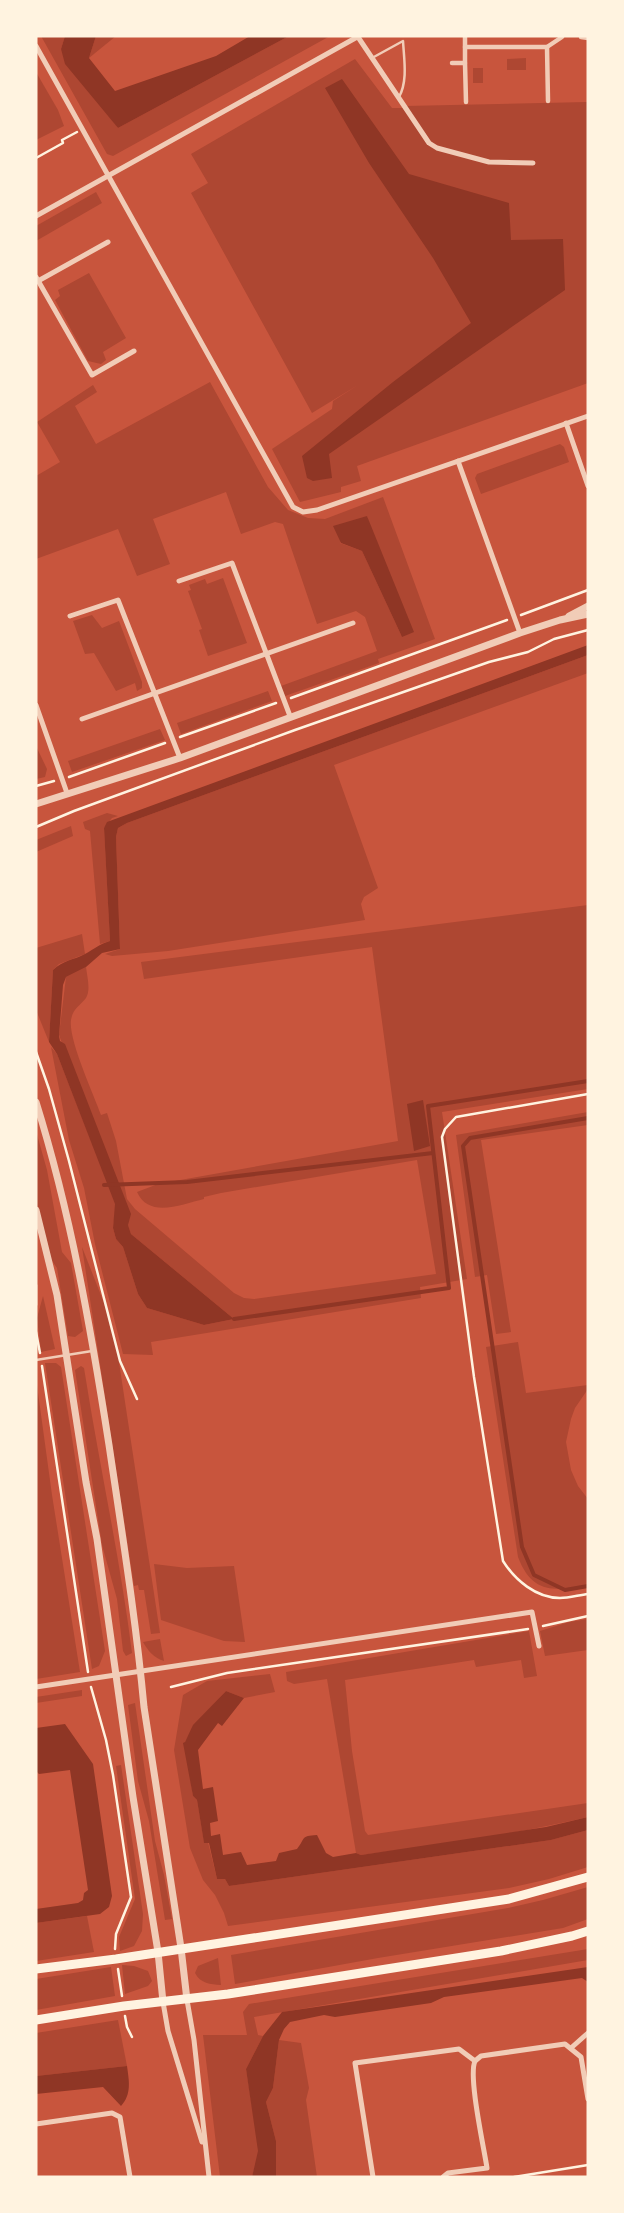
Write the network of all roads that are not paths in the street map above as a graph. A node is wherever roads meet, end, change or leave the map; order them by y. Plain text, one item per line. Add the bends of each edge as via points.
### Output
1 (465, 36) edge
2 (358, 37) edge
3 (562, 37) edge
4 (581, 38) dead end
5 (588, 38) edge
6 (36, 46) edge
7 (547, 46) junction
8 (465, 47) junction
9 (371, 58) junction
10 (452, 63) dead end
11 (465, 63) junction
12 (398, 98) junction
13 (548, 101) dead end
14 (466, 102) dead end
15 (533, 163) dead end
16 (108, 176) junction
17 (36, 216) edge
18 (108, 242) dead end
19 (37, 279) edge
20 (134, 351) dead end
21 (588, 416) edge
22 (566, 423) junction
23 (458, 461) junction
24 (588, 486) edge
25 (179, 581) dead end
26 (588, 606) edge
27 (588, 614) edge
28 (70, 616) dead end
29 (560, 620) junction
30 (353, 623) dead end
31 (520, 633) junction
32 (266, 654) junction
33 (156, 692) junction
34 (36, 706) edge
35 (290, 716) junction
36 (82, 718) dead end
37 (180, 758) junction
38 (67, 793) junction
39 (36, 804) edge
40 (36, 1102) edge
41 (36, 1210) edge
42 (94, 1351) junction
43 (66, 1355) junction
44 (36, 1360) edge
45 (538, 1646) dead end
46 (141, 1670) junction
47 (116, 1674) junction
48 (36, 1687) edge
49 (588, 1877) edge
50 (588, 1931) edge
51 (181, 1948) junction
52 (158, 1952) junction
53 (36, 1969) edge
54 (187, 2000) junction
55 (163, 2002) junction
56 (36, 2020) edge
57 (588, 2033) edge
58 (571, 2048) junction
59 (475, 2061) junction
60 (588, 2099) edge
61 (36, 2124) edge
62 (205, 2152) junction
63 (130, 2177) edge
64 (209, 2177) edge
65 (373, 2177) edge
66 (443, 2177) edge

1 - 8 street
2 - 9 street
2 - 16 street
3 - 7 street
4 - 5 street
6 - 16 street
7 - 8 street
7 - 13 street
8 - 11 street
9 - 12 street
9 - 12 lane via 402,41 405,66 403,89
10 - 11 street
11 - 14 street
12 - 15 street via 429,143 437,148 490,162
16 - 17 street
16 - 23 street via 293,507 303,512 317,510
18 - 19 street
19 - 20 street via 92,375
21 - 22 street
22 - 23 street
22 - 24 street
23 - 31 street
25 - 32 street via 232,563
26 - 29 street
27 - 29 street
28 - 33 street via 118,600
29 - 31 street
30 - 32 street
31 - 35 street
32 - 33 street
32 - 35 street
33 - 36 street
33 - 37 street
34 - 38 street
35 - 37 street
37 - 38 street
38 - 39 street
40 - 42 street via 74,1244
41 - 43 street via 57,1294
42 - 43 lane
42 - 46 street
43 - 44 lane
43 - 47 street
45 - 46 street via 532,1612
46 - 47 street
46 - 51 street
47 - 48 street
47 - 52 street
49 - 51 main road via 509,1900
50 - 54 main road via 501,1951
51 - 52 main road
51 - 54 street
52 - 53 main road
52 - 55 street
54 - 55 main road
54 - 62 street
55 - 56 main road
55 - 62 street via 168,2031
57 - 58 street
58 - 59 street via 566,2044 481,2056
58 - 60 street via 581,2057
59 - 65 street via 459,2049 355,2063
59 - 66 street via 474,2086 487,2168 448,2173
61 - 63 street via 112,2113 120,2117
62 - 64 street

